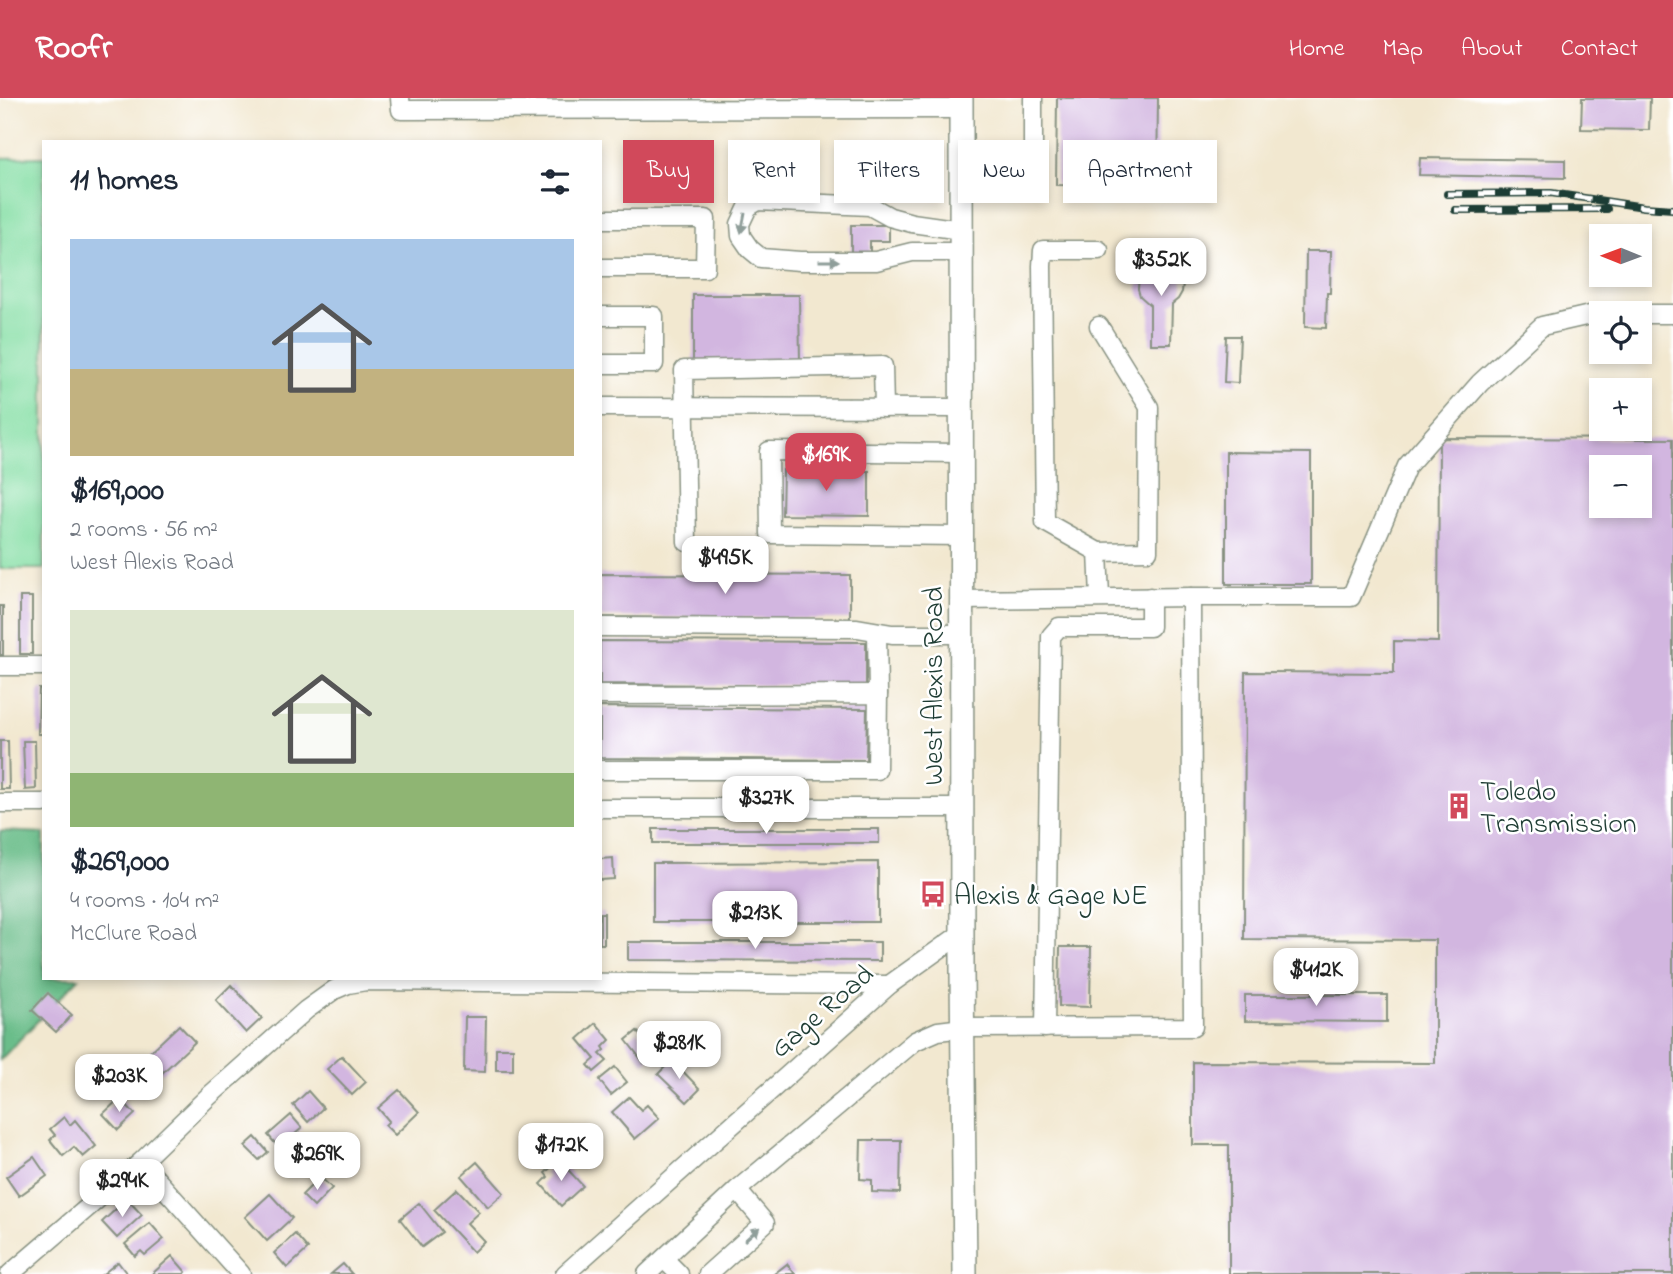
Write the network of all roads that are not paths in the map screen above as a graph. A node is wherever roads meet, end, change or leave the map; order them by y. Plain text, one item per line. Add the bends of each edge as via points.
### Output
1 (400, 98) edge
2 (1033, 98) edge
3 (671, 103) edge
4 (961, 103) edge
5 (1033, 140) edge
6 (602, 219) edge
7 (961, 241) junction
8 (1099, 250) dead end
9 (602, 268) edge
10 (1589, 314) edge
11 (1652, 314) edge
12 (1673, 314) edge
13 (602, 316) edge
14 (1100, 326) dead end
15 (602, 364) edge
16 (602, 407) edge
17 (684, 407) junction
18 (884, 408) junction
19 (961, 408) junction
20 (961, 453) junction
21 (962, 536) junction
22 (687, 542) dead end
23 (1098, 552) junction
24 (1100, 597) junction
25 (1150, 597) junction
26 (1191, 597) junction
27 (962, 600) junction
28 (602, 627) edge
29 (877, 632) junction
30 (962, 634) junction
31 (0, 666) edge
32 (42, 666) edge
33 (878, 694) junction
34 (602, 695) edge
35 (602, 770) edge
36 (0, 803) edge
37 (42, 803) edge
38 (602, 808) edge
39 (962, 808) junction
40 (962, 933) junction
41 (889, 985) junction
42 (963, 1028) junction
43 (1045, 1028) junction
44 (141, 1162) junction
45 (737, 1191) junction
46 (664, 1259) junction
47 (10, 1274) edge
48 (241, 1274) edge
49 (565, 1274) edge
50 (648, 1274) edge
51 (679, 1274) edge
52 (708, 1274) edge
53 (965, 1274) edge

1 - 3 street via 401,110
2 - 5 street
3 - 4 street
4 - 7 main road, West Alexis Road
6 - 9 street via 706,219 705,268
7 -> 7 street via 870,206 758,201 748,206 740,224 741,236 761,258 876,261
7 - 19 main road, West Alexis Road
8 - 23 street via 1043,250 1042,266 1045,522
10 - 26 street via 1542,326 1480,383 1407,466 1351,597
11 - 12 street
13 - 15 street via 654,316 654,364
14 - 23 street via 1149,407 1148,551
16 - 17 street
17 - 18 street
17 - 18 street via 684,370 883,366
17 - 22 street
18 - 19 street
19 - 20 main road, West Alexis Road
20 - 21 main road, West Alexis Road
20 - 21 street via 769,451 770,534
21 - 27 main road, West Alexis Road
23 - 24 street
24 - 25 street
24 - 27 street
25 - 26 street
25 - 43 street via 1150,627 1059,627 1051,636
26 - 43 street via 1193,1027
27 - 30 main road, West Alexis Road
28 - 29 street via 857,628
29 - 30 street
29 - 33 street
30 - 39 main road, West Alexis Road
31 - 32 street
33 - 34 street
33 - 35 street via 877,770
36 - 37 street
38 - 39 street
39 - 40 main road, West Alexis Road
40 - 41 street, Gage Road
40 - 42 main road, West Alexis Road
41 - 44 street via 348,984 306,1010
41 - 49 street, Gage Road
42 - 43 street
42 - 45 street via 938,1031 915,1041
42 - 53 main road, West Alexis Road
44 - 47 street
44 - 48 street
45 - 46 street
52 -> 45 street via 765,1223
46 - 50 street
46 - 51 street

